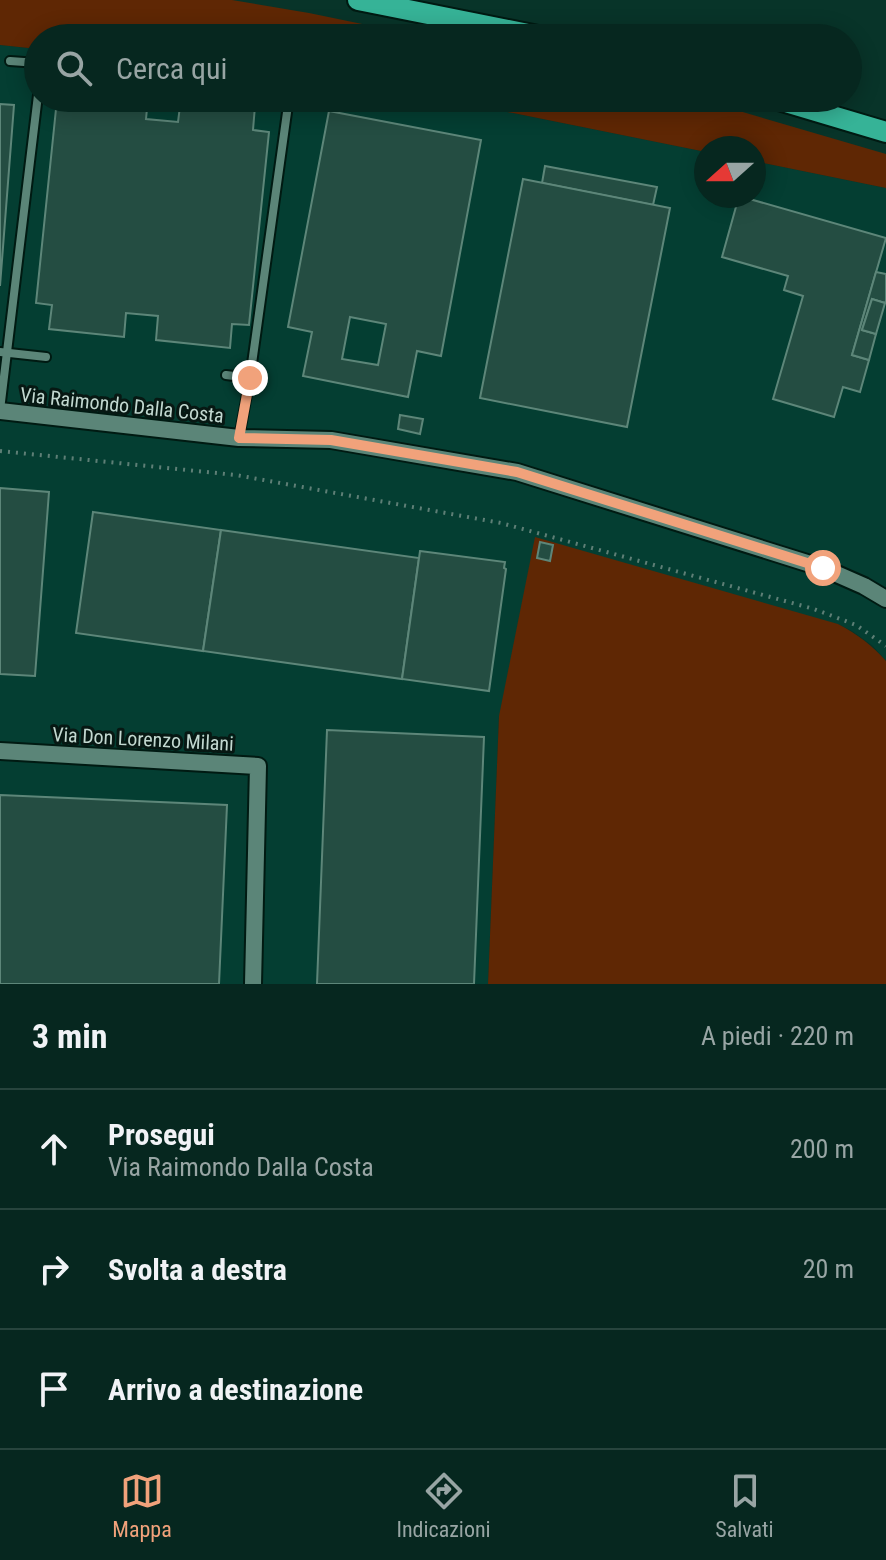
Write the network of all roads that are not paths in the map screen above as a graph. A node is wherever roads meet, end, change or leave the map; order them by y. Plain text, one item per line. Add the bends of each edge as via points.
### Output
1 (358, 0) edge
2 (478, 24) edge
3 (10, 61) dead end
4 (24, 62) edge
5 (36, 112) edge
6 (287, 112) edge
7 (819, 112) edge
8 (886, 132) edge
9 (4, 352) edge
10 (46, 357) dead end
11 (226, 375) dead end
12 (250, 378) junction
13 (0, 411) edge
14 (239, 438) junction
15 (886, 599) edge
16 (0, 751) edge
17 (253, 984) edge

1 - 2 main road
3 - 4 lane
5 - 9 lane
6 - 12 lane
7 - 8 main road
9 - 10 lane
9 - 13 lane
11 - 12 lane
12 - 14 lane
13 - 14 street, Via Raimondo Dalla Costa
14 - 15 street, Via Raimondo Dalla Costa via 331,440 517,472 823,568
16 - 17 street, Via Don Lorenzo Milani via 258,766

